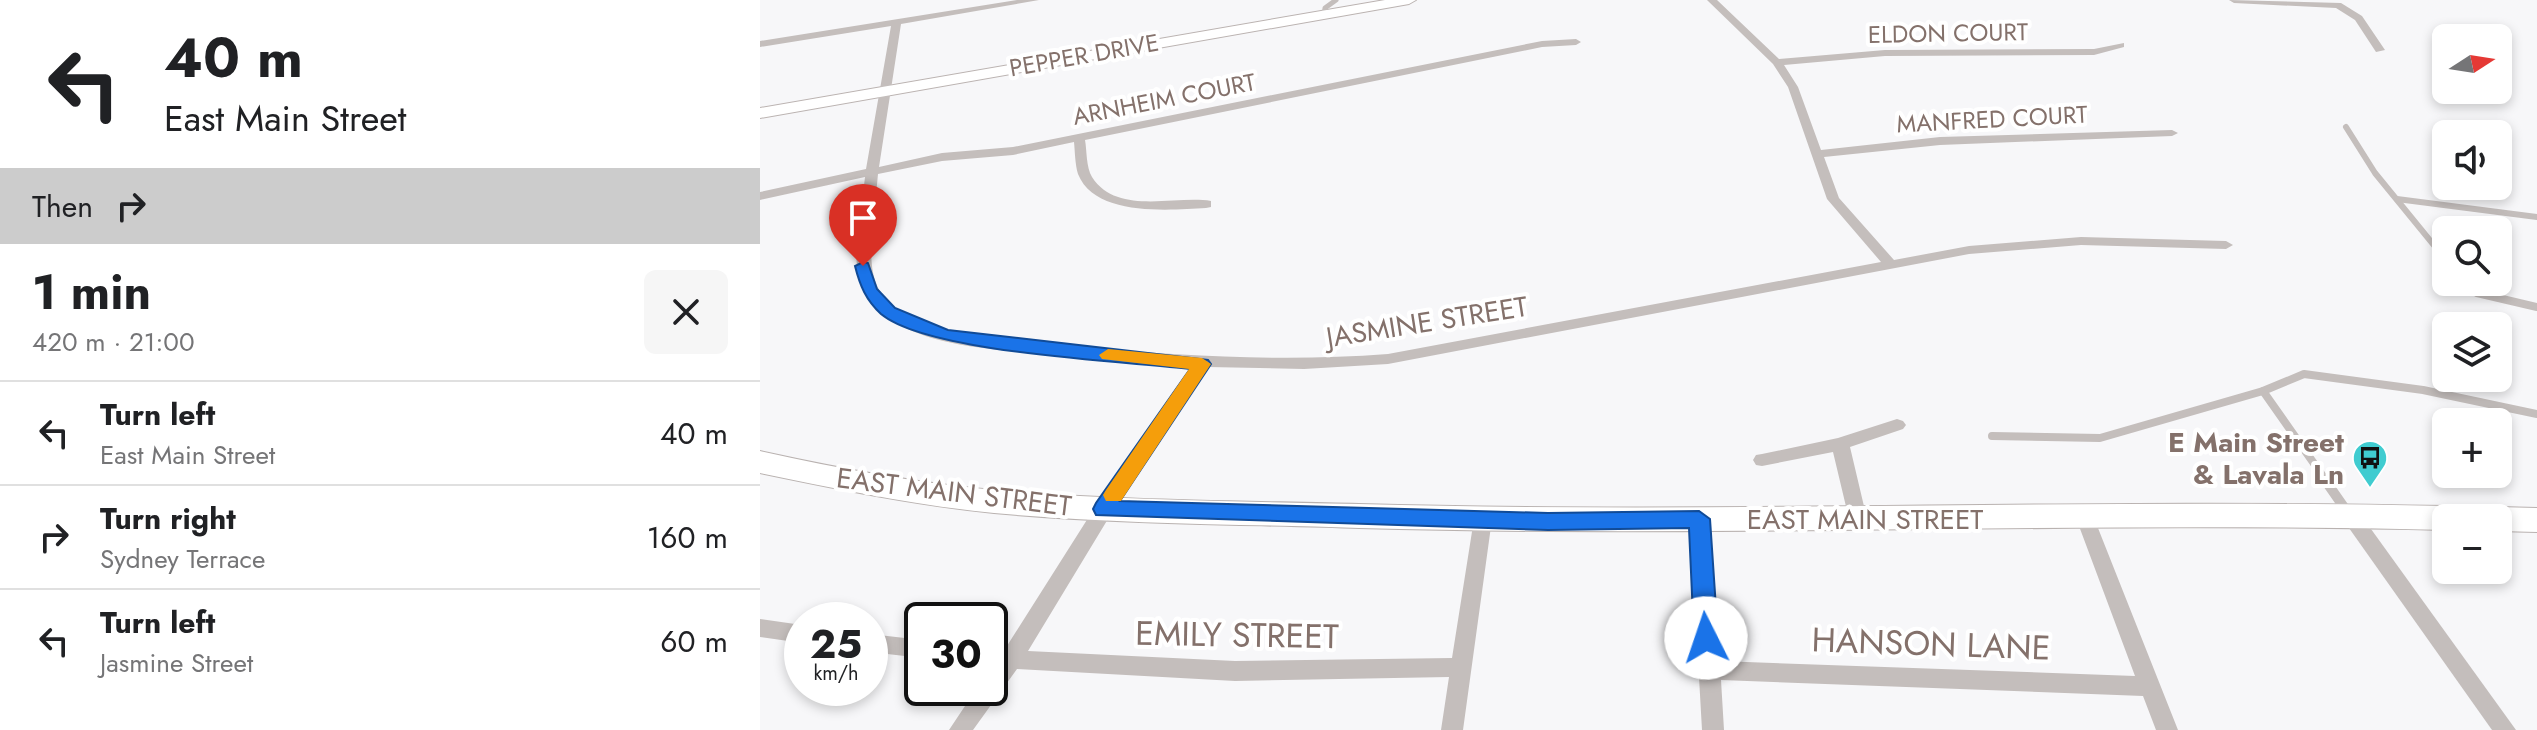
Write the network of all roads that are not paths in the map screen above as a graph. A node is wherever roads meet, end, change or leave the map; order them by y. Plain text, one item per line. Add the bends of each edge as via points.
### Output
1 (1034, 0) edge
2 (1336, 0) edge
3 (1409, 0) edge
4 (1712, 0) edge
5 (2234, 0) edge
6 (1324, 15) junction
7 (896, 23) junction
8 (1576, 42) dead end
9 (760, 44) edge
10 (2120, 45) dead end
11 (2380, 50) dead end
12 (1777, 62) junction
13 (886, 91) junction
14 (760, 113) edge
15 (2346, 127) dead end
16 (2172, 133) dead end
17 (1079, 139) junction
18 (1816, 154) junction
19 (872, 173) junction
20 (760, 196) edge
21 (2397, 199) junction
22 (1206, 204) dead end
23 (2537, 217) edge
24 (2432, 243) edge
25 (2226, 245) dead end
26 (1889, 263) junction
27 (2490, 296) edge
28 (2537, 307) edge
29 (1202, 364) junction
30 (2263, 391) junction
31 (2537, 414) edge
32 (1897, 425) dead end
33 (1992, 436) dead end
34 (1840, 444) junction
35 (1762, 460) dead end
36 (760, 462) edge
37 (1104, 509) junction
38 (2351, 516) junction
39 (2085, 518) junction
40 (2432, 518) edge
41 (1483, 519) junction
42 (1699, 519) junction
43 (1858, 519) junction
44 (2512, 519) edge
45 (2537, 520) edge
46 (760, 628) edge
47 (784, 631) edge
48 (1008, 648) edge
49 (1008, 660) edge
50 (1463, 667) junction
51 (1709, 670) junction
52 (2150, 686) junction
53 (974, 706) edge
54 (960, 730) edge
55 (1452, 730) edge
56 (1713, 730) edge
57 (2167, 730) edge
58 (2505, 730) edge

1 - 7 street
2 - 6 lane
3 - 6 street, PEPPER DRIVE
4 - 12 street
5 - 11 street via 2338,5 2359,18
6 - 13 street, PEPPER DRIVE
7 - 9 street
7 - 13 street, JASMINE STREET
8 - 17 street, ARNHEIM COURT via 1542,44
10 - 12 street, ELDON COURT via 2094,52 1885,53
12 - 18 street via 1793,87
13 - 14 street, PEPPER DRIVE
13 - 19 street, JASMINE STREET
15 - 21 lane
16 - 18 street, MANFRED COURT via 1940,141
17 - 19 street, ARNHEIM COURT via 942,157
17 - 22 street via 1086,177 1107,195 1155,207
18 - 26 street via 1833,199
19 - 20 street, ARNHEIM COURT
19 - 29 street, JASMINE STREET via 865,279 878,302 904,321 969,340
21 - 23 lane
21 - 24 lane
25 - 26 street, JASMINE STREET via 2081,241
26 - 29 street, JASMINE STREET via 1388,359 1322,366
27 - 28 lane
29 - 37 street
30 - 31 lane via 2304,374 2423,390
30 - 33 lane via 2100,438
30 - 38 lane
32 - 34 street
34 - 35 street
34 - 43 street
36 - 37 main road, EAST MAIN STREET via 991,501
37 - 41 main road, EAST MAIN STREET
37 - 48 street
38 - 39 main road, EAST MAIN STREET
38 - 40 main road, EAST MAIN STREET
38 - 58 street
39 - 43 main road, EAST MAIN STREET
39 - 52 street
41 - 42 main road, EAST MAIN STREET
41 - 50 street
42 - 43 main road, EAST MAIN STREET
42 - 51 street
44 - 45 main road
46 - 47 street
49 - 50 street, EMILY STREET via 1235,671
50 - 55 street
51 - 52 street, HANSON LANE
51 - 56 street
52 - 57 street
53 - 54 street

